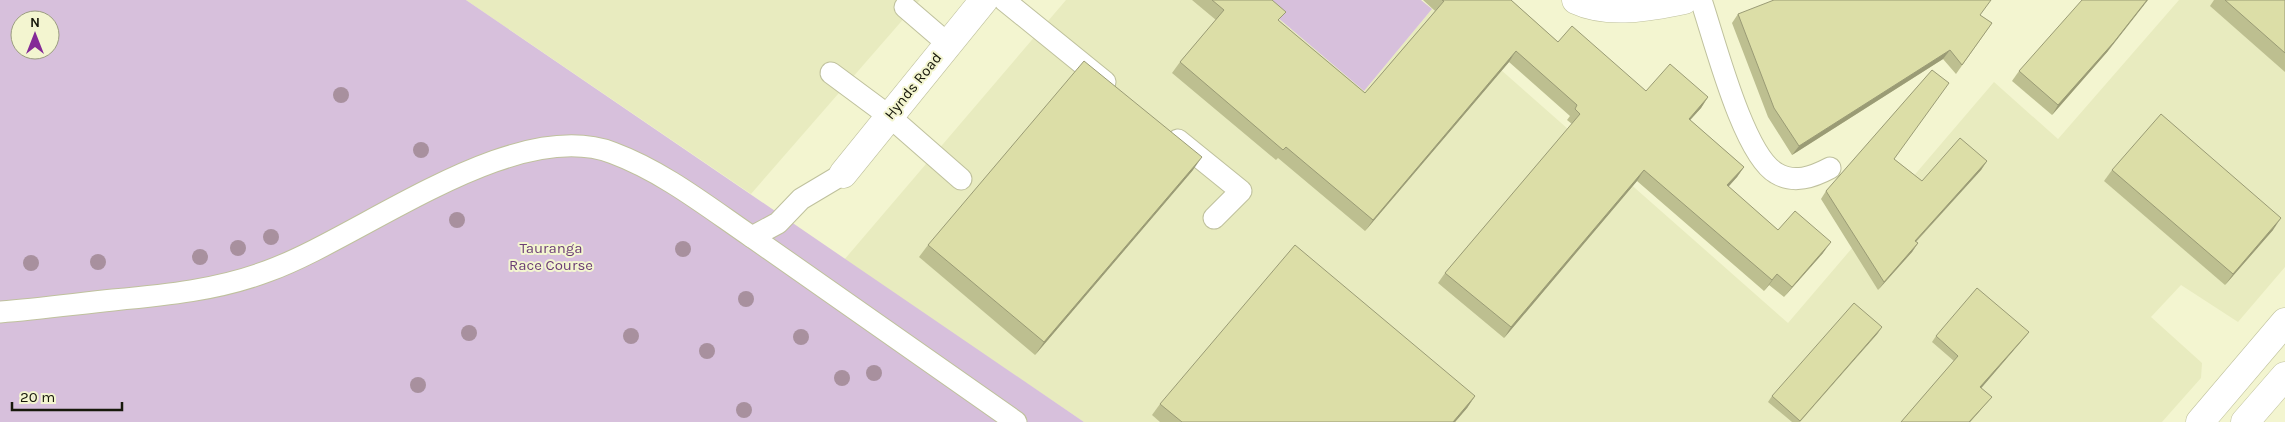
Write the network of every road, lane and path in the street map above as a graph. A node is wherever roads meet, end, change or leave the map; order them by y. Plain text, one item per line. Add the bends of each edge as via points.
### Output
1 (984, 0) edge
2 (1004, 0) edge
3 (1576, 0) edge
4 (1684, 0) edge
5 (1701, 0) edge
6 (905, 7) dead end
7 (948, 44) junction
8 (831, 73) dead end
9 (1119, 93) edge
10 (890, 116) junction
11 (1165, 130) edge
12 (1830, 168) dead end
13 (843, 174) joint
14 (961, 179) dead end
15 (1214, 218) dead end
16 (752, 237) junction
17 (0, 312) edge
18 (2285, 322) edge
19 (2282, 386) edge
20 (1016, 422) edge
21 (2200, 422) edge
22 (2245, 422) edge

1 - 7 street, Hynds Road
2 - 9 lane
3 - 4 street via 1591,7 1654,7
5 - 12 lane via 1733,98 1757,154 1776,173 1796,179 1815,176
6 - 7 lane
7 - 10 street, Hynds Road
8 - 10 lane
10 - 13 street, Hynds Road
10 - 14 lane
11 - 15 lane via 1241,192
13 - 16 lane via 801,199 778,223
16 - 17 lane via 642,166 613,152 589,146 554,145 521,152 486,165 270,271 225,285 176,294
16 - 20 lane
18 - 21 street
19 - 22 street

